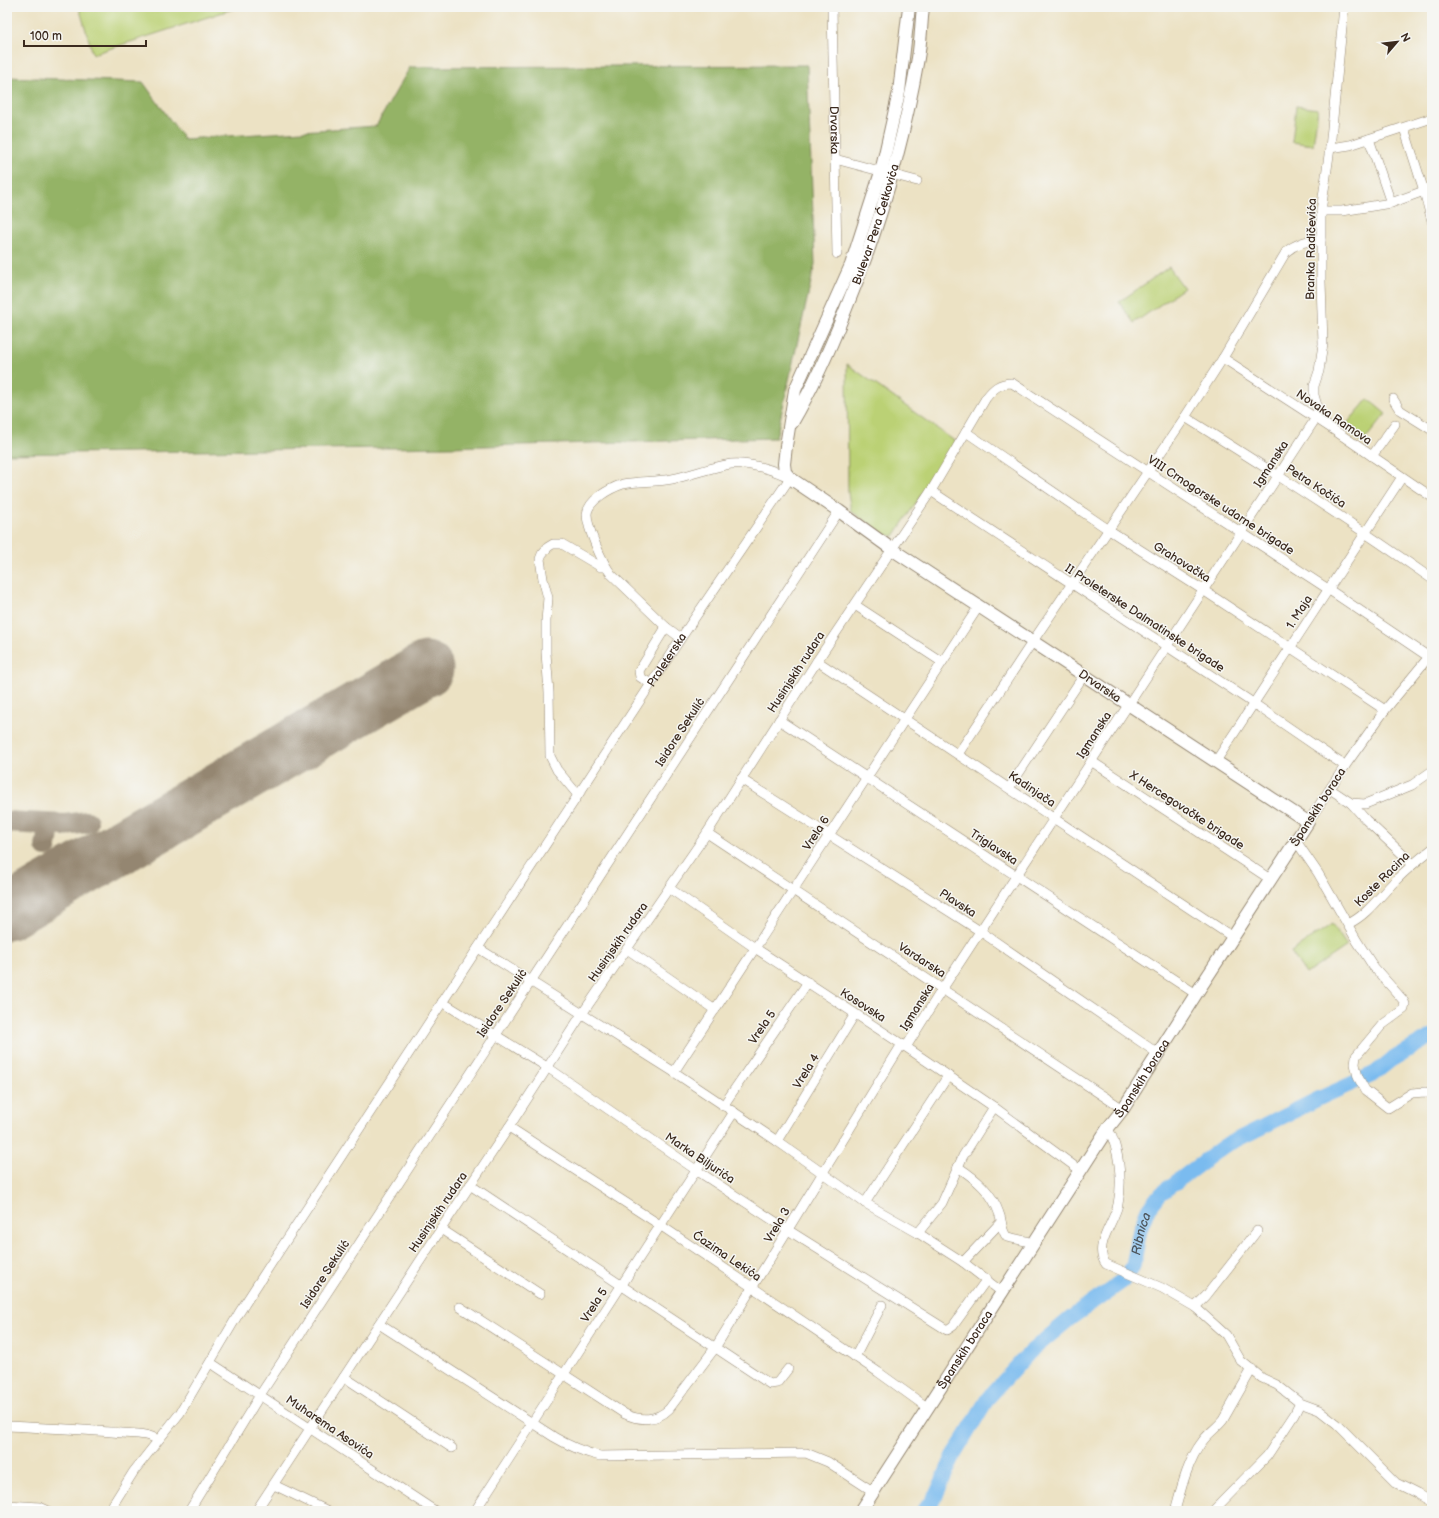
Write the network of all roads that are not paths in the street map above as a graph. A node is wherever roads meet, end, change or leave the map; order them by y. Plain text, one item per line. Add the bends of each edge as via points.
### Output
1 (832, 7) edge
2 (909, 7) edge
3 (923, 7) edge
4 (1344, 7) edge
5 (1432, 118) edge
6 (1404, 128) junction
7 (1369, 139) junction
8 (1330, 148) junction
9 (835, 159) junction
10 (887, 173) junction
11 (917, 181) dead end
12 (1424, 191) junction
13 (1391, 203) junction
14 (1321, 212) junction
15 (1432, 220) edge
16 (1321, 240) junction
17 (837, 254) dead end
18 (1223, 358) junction
19 (998, 386) joint
20 (1393, 399) dead end
21 (1185, 417) junction
22 (1316, 418) junction
23 (1396, 424) dead end
24 (1432, 430) edge
25 (966, 432) junction
26 (1372, 456) junction
27 (1148, 471) junction
28 (1278, 475) junction
29 (1402, 477) junction
30 (790, 478) junction
31 (931, 491) junction
32 (1432, 497) edge
33 (839, 511) junction
34 (1108, 530) junction
35 (1365, 532) junction
36 (1240, 533) junction
37 (892, 550) junction
38 (606, 567) junction
39 (1432, 579) edge
40 (1071, 584) junction
41 (1328, 589) junction
42 (1203, 590) junction
43 (855, 605) junction
44 (978, 606) junction
45 (666, 627) junction
46 (681, 638) junction
47 (1033, 641) junction
48 (1166, 646) junction
49 (1290, 647) junction
50 (1430, 655) edge
51 (817, 661) junction
52 (942, 662) junction
53 (1084, 675) junction
54 (651, 684) junction
55 (1253, 703) junction
56 (1128, 704) junction
57 (1385, 710) junction
58 (905, 719) junction
59 (779, 720) junction
60 (958, 754) junction
61 (1091, 761) junction
62 (1216, 761) junction
63 (1345, 766) junction
64 (1432, 771) edge
65 (867, 778) junction
66 (741, 779) junction
67 (1009, 788) junction
68 (1330, 789) junction
69 (578, 795) junction
70 (1351, 803) junction
71 (1054, 818) junction
72 (1308, 822) junction
73 (707, 833) junction
74 (830, 835) junction
75 (1296, 840) junction
76 (1432, 849) edge
77 (1413, 864) junction
78 (1017, 877) junction
79 (1270, 879) junction
80 (669, 888) junction
81 (793, 891) junction
82 (1348, 924) junction
83 (980, 931) junction
84 (1234, 938) junction
85 (478, 948) junction
86 (755, 948) junction
87 (627, 950) junction
88 (531, 982) junction
89 (808, 982) junction
90 (943, 988) junction
91 (1196, 994) junction
92 (442, 1002) junction
93 (715, 1010) junction
94 (582, 1014) junction
95 (855, 1014) junction
96 (496, 1035) junction
97 (904, 1045) junction
98 (1157, 1053) junction
99 (547, 1067) junction
100 (674, 1072) junction
101 (948, 1076) junction
102 (1432, 1093) edge
103 (723, 1106) junction
104 (994, 1107) junction
105 (1123, 1109) junction
106 (734, 1112) junction
107 (509, 1127) junction
108 (1108, 1128) junction
109 (777, 1141) junction
110 (958, 1167) junction
111 (696, 1170) junction
112 (1081, 1171) junction
113 (822, 1172) junction
114 (470, 1186) junction
115 (865, 1203) junction
116 (1001, 1222) junction
117 (660, 1226) junction
118 (441, 1229) junction
119 (788, 1230) junction
120 (1257, 1231) dead end
121 (918, 1233) junction
122 (1035, 1243) junction
123 (963, 1262) junction
124 (987, 1279) junction
125 (621, 1286) junction
126 (752, 1288) junction
127 (1003, 1293) junction
128 (540, 1294) dead end
129 (882, 1305) dead end
130 (1195, 1307) junction
131 (460, 1308) dead end
132 (379, 1324) junction
133 (715, 1348) junction
134 (855, 1357) junction
135 (211, 1363) junction
136 (788, 1369) dead end
137 (1252, 1369) junction
138 (564, 1375) junction
139 (344, 1377) junction
140 (260, 1395) junction
141 (1300, 1403) junction
142 (928, 1408) junction
143 (532, 1423) junction
144 (7, 1426) edge
145 (310, 1428) junction
146 (158, 1440) junction
147 (452, 1448) dead end
148 (274, 1485) junction
149 (874, 1492) junction
150 (1432, 1502) edge
151 (7, 1505) edge
152 (109, 1510) edge
153 (1214, 1510) edge
154 (49, 1511) edge
155 (123, 1511) edge
156 (189, 1511) edge
157 (256, 1511) edge
158 (328, 1511) edge
159 (435, 1511) edge
160 (476, 1511) edge
161 (861, 1511) edge
162 (1175, 1511) edge

1 - 9 street, Drvarska
2 - 10 main road, Bulevar Pera Ćetkovića
3 - 10 main road, Bulevar Pera Ćetkovića via 918,57 899,152
4 - 8 street, Branka Radičevića
5 - 6 street
6 - 7 street
6 - 12 street
7 - 8 street
7 - 13 street
8 - 14 street, Branka Radičevića
9 - 10 street
9 - 17 street, Drvarska
10 - 11 street
10 - 30 main road, Bulevar Pera Ćetkovića via 863,269 810,393 789,428 784,464 785,472
12 - 13 street
12 - 15 street
13 - 14 street
14 - 16 street, Branka Radičevića
16 - 18 street via 1305,242 1291,247 1286,252
16 - 22 street, Branka Radičevića via 1323,344 1314,386 1318,409
18 - 21 street
18 - 22 street, Novaka Ramova
19 - 25 street, Husinjskih rudara via 986,398
19 - 27 street, VIII Crnogorske udarne brigade via 1012,383
20 - 24 street via 1400,410
21 - 27 street
21 - 28 street, Petra Kočića
22 - 26 street, Novaka Ramova
22 - 28 street, Igmanska
23 - 26 street
25 - 31 street, Husinjskih rudara
25 - 34 street, Grahovačka
26 - 29 street, Novaka Ramova
27 - 34 street
27 - 36 street, VIII Crnogorske udarne brigade
28 - 35 street, Petra Kočića
28 - 36 street, Igmanska
29 - 32 street, Novaka Ramova
29 - 35 street, 1. Maja
30 - 33 main road
30 - 38 street via 756,467 731,464 671,479 625,484 607,490 592,504 587,514
30 - 46 street, Proleterska
31 - 37 street, Husinjskih rudara
31 - 40 street, II Proleterske Dalmatinske brigade
33 - 37 main road
33 - 88 street, Isidore Sekulić
34 - 40 street
34 - 42 street, Grahovačka
35 - 39 street, Petra Kočića
35 - 41 street, 1. Maja
36 - 41 street, VIII Crnogorske udarne brigade
36 - 42 street, Igmanska
37 - 43 street, Husinjskih rudara
37 - 44 main road, Drvarska
38 - 45 street
38 - 69 street via 601,567 562,544 552,544 544,550 540,559 548,598 546,654 550,756 557,770
40 - 47 street
40 - 48 street, II Proleterske Dalmatinske brigade
41 - 49 street, 1. Maja
41 - 50 street, VIII Crnogorske udarne brigade
42 - 48 street, Igmanska
42 - 49 street, Grahovačka
43 - 51 street, Husinjskih rudara
43 - 52 street
44 - 47 main road, Drvarska
44 - 52 street, Vrela 6
45 - 46 street
45 - 54 street via 639,671 640,677
46 - 54 street, Proleterska
47 - 53 main road, Drvarska
47 - 60 street
48 - 55 street, II Proleterske Dalmatinske brigade
48 - 56 street, Igmanska
49 - 55 street, 1. Maja
49 - 57 street, Grahovačka
50 - 57 street, Španskih boraca
51 - 58 street, Kadinjača
51 - 59 street, Husinjskih rudara
52 - 58 street, Vrela 6
53 - 56 main road, Drvarska
53 - 67 street
54 - 69 street, Proleterska
55 - 62 street, 1. Maja
55 - 63 street, II Proleterske Dalmatinske brigade
56 - 61 street, Igmanska
56 - 62 main road, Drvarska
57 - 63 street, Španskih boraca
58 - 60 street, Kadinjača
58 - 65 street, Vrela 6
59 - 65 street, Triglavska
59 - 66 street, Husinjskih rudara
60 - 67 street, Kadinjača
61 - 71 street, Igmanska
61 - 79 street, X Hercegovačke brigade
62 - 72 main road, Drvarska
63 - 68 street, Španskih boraca
64 - 70 street via 1412,785 1365,804
65 - 74 street, Vrela 6
65 - 78 street, Triglavska
66 - 73 street, Husinjskih rudara
66 - 74 street, Plavska
67 - 71 street, Kadinjača
68 - 70 street
68 - 72 street, Španskih boraca
69 - 85 street, Proleterska
70 - 77 street
71 - 78 street, Igmanska
71 - 84 street, Kadinjača
72 - 75 main road, Španskih boraca
73 - 80 street, Husinjskih rudara
73 - 81 street, Vardarska
74 - 81 street, Vrela 6
74 - 83 street, Plavska
75 - 79 main road, Španskih boraca
75 - 82 street
76 - 77 street, Koste Racina
77 - 82 street, Koste Racina via 1364,914
78 - 83 street, Igmanska
78 - 91 street, Triglavska
79 - 84 main road, Španskih boraca
80 - 86 street, Kosovska
80 - 87 street, Husinjskih rudara
81 - 86 street, Vrela 6
81 - 90 street, Vardarska
82 - 102 street via 1373,966 1405,1004 1404,1009 1382,1025 1356,1056 1358,1077 1365,1090 1388,1108 1412,1093
83 - 90 street, Igmanska
83 - 98 street, Plavska
84 - 91 main road, Španskih boraca
85 - 88 street
85 - 92 street, Proleterska
86 - 89 street, Kosovska
86 - 93 street, Vrela 6
87 - 93 street
87 - 94 street, Husinjskih rudara
88 - 94 street
88 - 96 street, Isidore Sekulić
89 - 95 street, Kosovska
89 - 103 street, Vrela 5
90 - 97 street, Igmanska
90 - 105 street, Vardarska
91 - 98 main road, Španskih boraca
92 - 96 street, Marka Biljurića
92 - 135 street, Proleterska via 239,1313
93 - 100 street, Vrela 6
94 - 99 street, Husinjskih rudara
94 - 100 street
95 - 97 street, Kosovska
95 - 109 street, Vrela 4
96 - 99 street, Marka Biljurića
96 - 140 street, Isidore Sekulić
97 - 101 street, Kosovska
97 - 113 street, Vrela 3
98 - 105 main road, Španskih boraca
99 - 107 street, Husinjskih rudara
99 - 111 street, Marka Biljurića
100 - 103 street
101 - 104 street, Kosovska
101 - 115 street
103 - 106 street
104 - 110 street
104 - 112 street, Kosovska
105 - 108 main road, Španskih boraca
106 - 109 street
106 - 111 street, Vrela 5
107 - 114 street, Husinjskih rudara
107 - 117 street, Ćazima Lekića
108 - 112 main road, Španskih boraca
108 - 130 street via 1116,1150 1120,1193 1118,1205 1105,1235 1102,1255 1106,1264 1172,1293
109 - 113 street
110 - 116 street via 985,1188 996,1206
110 - 121 street via 942,1203
111 - 117 street, Vrela 5
111 - 119 street, Marka Biljurića
112 - 122 main road, Španskih boraca
113 - 115 street
113 - 119 street, Vrela 3
114 - 118 street, Husinjskih rudara
114 - 125 street
115 - 121 street
116 - 122 street via 1007,1237
116 - 123 street
117 - 125 street, Vrela 5
117 - 126 street, Ćazima Lekića
118 - 128 street
118 - 132 street, Husinjskih rudara
119 - 124 street, Marka Biljurića via 946,1330 953,1326
119 - 126 street, Vrela 3
120 - 130 street
121 - 123 street
122 - 127 main road, Španskih boraca
123 - 124 street
124 - 127 street
125 - 133 street
125 - 138 street, Vrela 5
126 - 133 street, Vrela 3
126 - 134 street, Ćazima Lekića
127 - 142 main road, Španskih boraca
129 - 134 street
130 - 137 street via 1226,1334 1239,1359
131 - 138 street
132 - 139 street, Husinjskih rudara
132 - 143 street
133 - 136 street via 770,1384 777,1383
133 - 138 street, Vrela 3 via 666,1412 648,1419 630,1416
134 - 142 street, Ćazima Lekića
135 - 140 street, Muharema Asovića
135 - 146 street, Proleterska via 180,1413
137 - 141 street
137 - 162 street via 1223,1420 1196,1450
138 - 143 street, Vrela 5
139 - 145 street, Husinjskih rudara
139 - 147 street
140 - 145 street, Muharema Asovića
140 - 156 street, Isidore Sekulić
141 - 150 street via 1319,1410 1337,1424 1396,1483
141 - 153 street via 1267,1456
142 - 149 main road, Španskih boraca
143 - 149 street via 568,1446 600,1456 806,1454 828,1462
143 - 160 street, Vrela 5
144 - 146 street via 89,1429 151,1436
145 - 148 street, Husinjskih rudara
145 - 159 street, Muharema Asovića
146 - 152 street, Proleterska
148 - 157 street, Husinjskih rudara
148 - 158 street
149 - 161 main road, Španskih boraca
151 - 154 street via 40,1507
152 - 155 street

